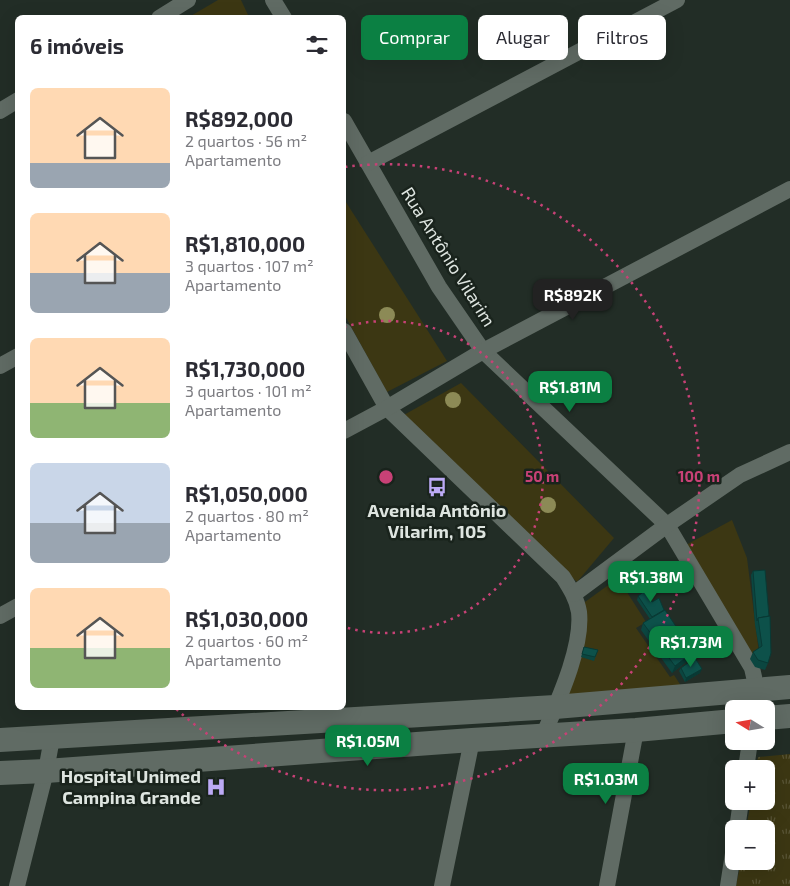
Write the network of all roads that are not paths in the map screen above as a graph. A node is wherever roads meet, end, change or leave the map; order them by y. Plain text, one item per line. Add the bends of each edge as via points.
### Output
1 (188, 0) edge
2 (273, 0) edge
3 (677, 0) edge
4 (167, 11) edge
5 (282, 15) edge
6 (15, 102) edge
7 (0, 111) edge
8 (346, 124) edge
9 (368, 163) junction
10 (790, 189) edge
11 (346, 335) edge
12 (483, 351) junction
13 (15, 358) edge
14 (0, 366) edge
15 (387, 408) junction
16 (346, 430) edge
17 (790, 452) edge
18 (666, 525) junction
19 (574, 594) junction
20 (15, 608) edge
21 (0, 616) edge
22 (790, 687) edge
23 (756, 699) edge
24 (555, 707) junction
25 (790, 716) edge
26 (775, 717) edge
27 (725, 722) edge
28 (636, 730) junction
29 (543, 736) junction
30 (52, 738) junction
31 (0, 740) edge
32 (472, 740) junction
33 (46, 771) junction
34 (0, 772) edge
35 (730, 870) edge
36 (17, 886) edge
37 (442, 886) edge
38 (607, 886) edge
39 (728, 886) edge

1 - 4 street
2 - 5 street
3 - 9 street
6 - 7 street
8 - 9 street, Rua Antônio Vilarim
9 - 12 street, Rua Antônio Vilarim via 439,287
10 - 12 street
11 - 15 street
12 - 15 street
12 - 18 street, Rua Antônio Vilarim
13 - 14 street
15 - 16 street
15 - 19 street via 563,577
17 - 18 street via 740,475
18 - 19 street
18 - 23 street, Rua Antônio Vilarim via 752,668
19 - 24 street via 579,612 578,634 571,665
20 - 21 street
22 - 23 main road
23 - 24 main road
24 - 29 street
24 - 30 main road
25 - 26 main road
27 - 28 main road
28 - 29 main road
28 - 38 street
29 - 32 main road
30 - 31 main road
30 - 33 street
32 - 33 main road
32 - 37 street
33 - 34 main road
33 - 36 street
35 - 39 street

